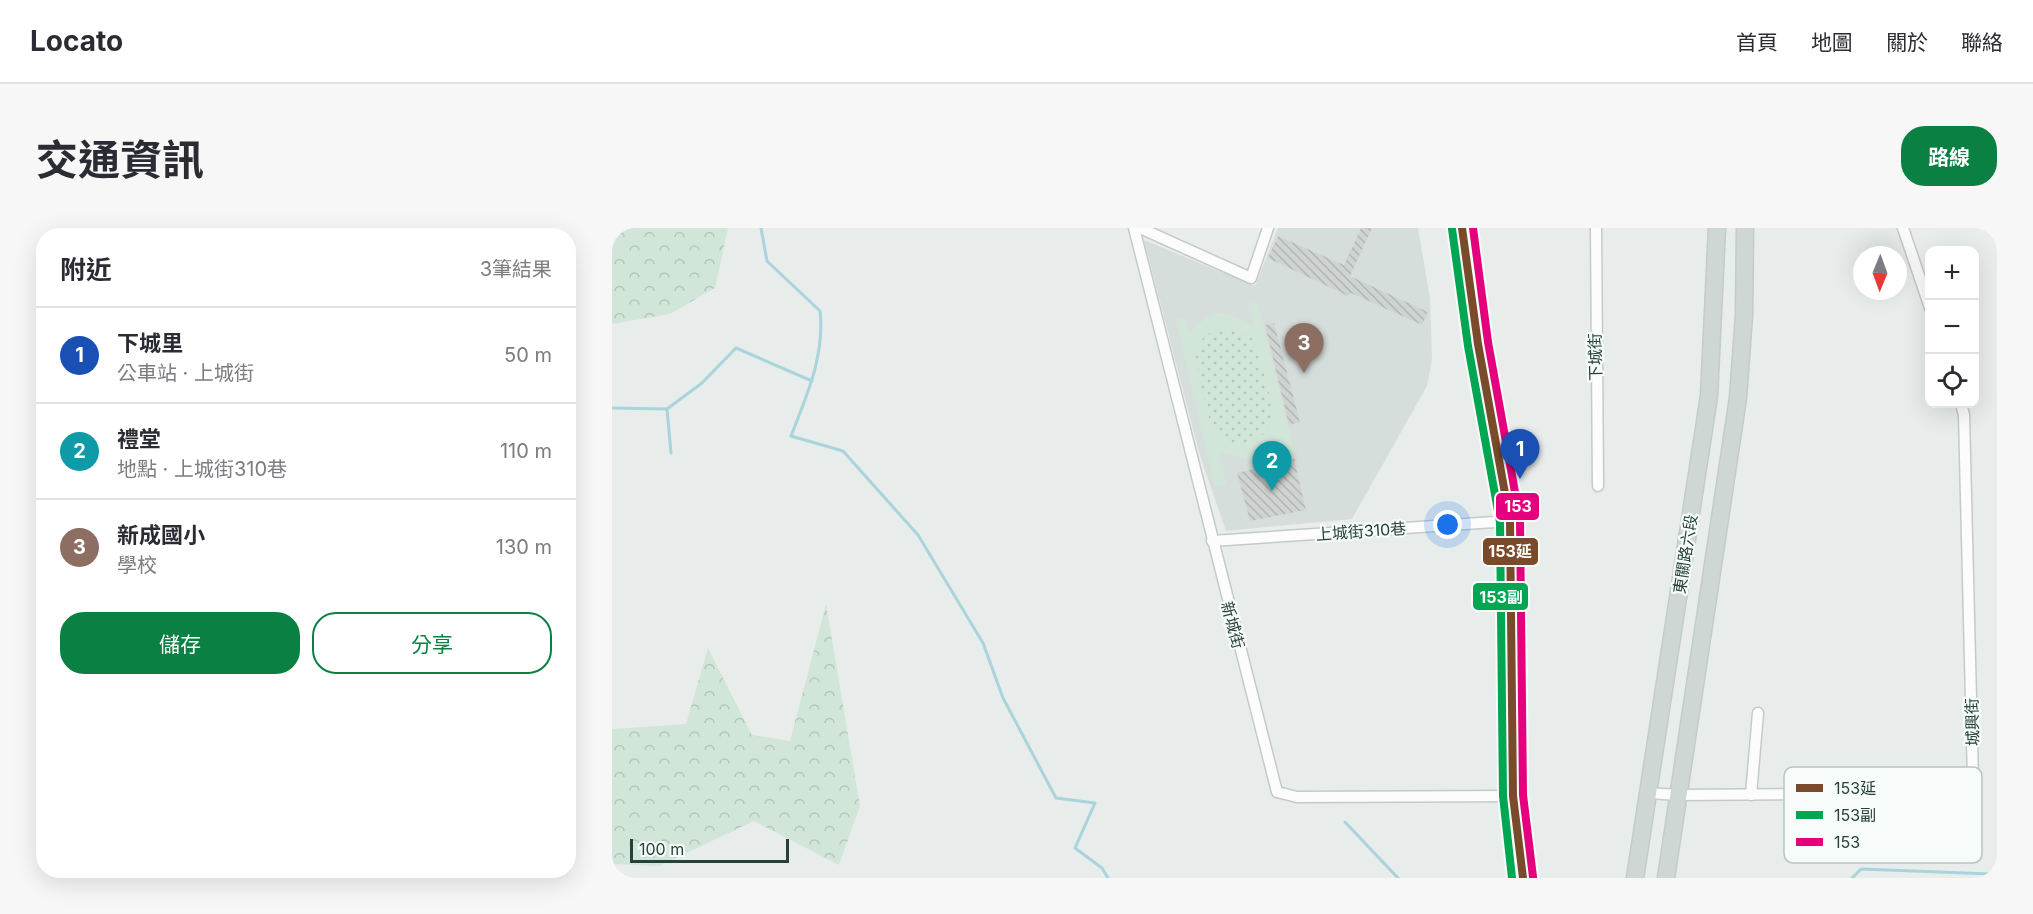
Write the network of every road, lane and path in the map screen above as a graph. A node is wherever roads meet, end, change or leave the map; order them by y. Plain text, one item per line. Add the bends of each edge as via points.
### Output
1 (1134, 228) edge
2 (1140, 228) edge
3 (1269, 228) edge
4 (1462, 228) edge
5 (1596, 228) edge
6 (1717, 228) edge
7 (1745, 228) edge
8 (1903, 228) edge
9 (1926, 300) edge
10 (1962, 408) edge
11 (1598, 486) dead end
12 (1510, 521) junction
13 (1212, 542) junction
14 (1758, 713) dead end
15 (1973, 767) edge
16 (1648, 793) junction
17 (1678, 795) junction
18 (1751, 795) junction
19 (1784, 795) edge
20 (1513, 796) junction
21 (1523, 878) edge
22 (1635, 878) edge
23 (1666, 878) edge

1 - 13 street, 新城街
2 - 3 street via 1251,278
4 - 12 street
5 - 11 street, 下城街
6 - 16 main road, 東關路六段 via 1709,396
7 - 17 main road, 東關路六段 via 1738,398
8 - 9 street
10 - 15 street, 城興街
12 - 13 street, 上城街310巷
12 - 20 street
13 - 20 street, 新城街 via 1277,792 1297,797
14 - 18 street
16 - 17 street, 城興街
16 - 22 main road, 東關路六段
17 - 18 street, 城興街
17 - 23 main road, 東關路六段
18 - 19 street, 城興街
20 - 21 street

